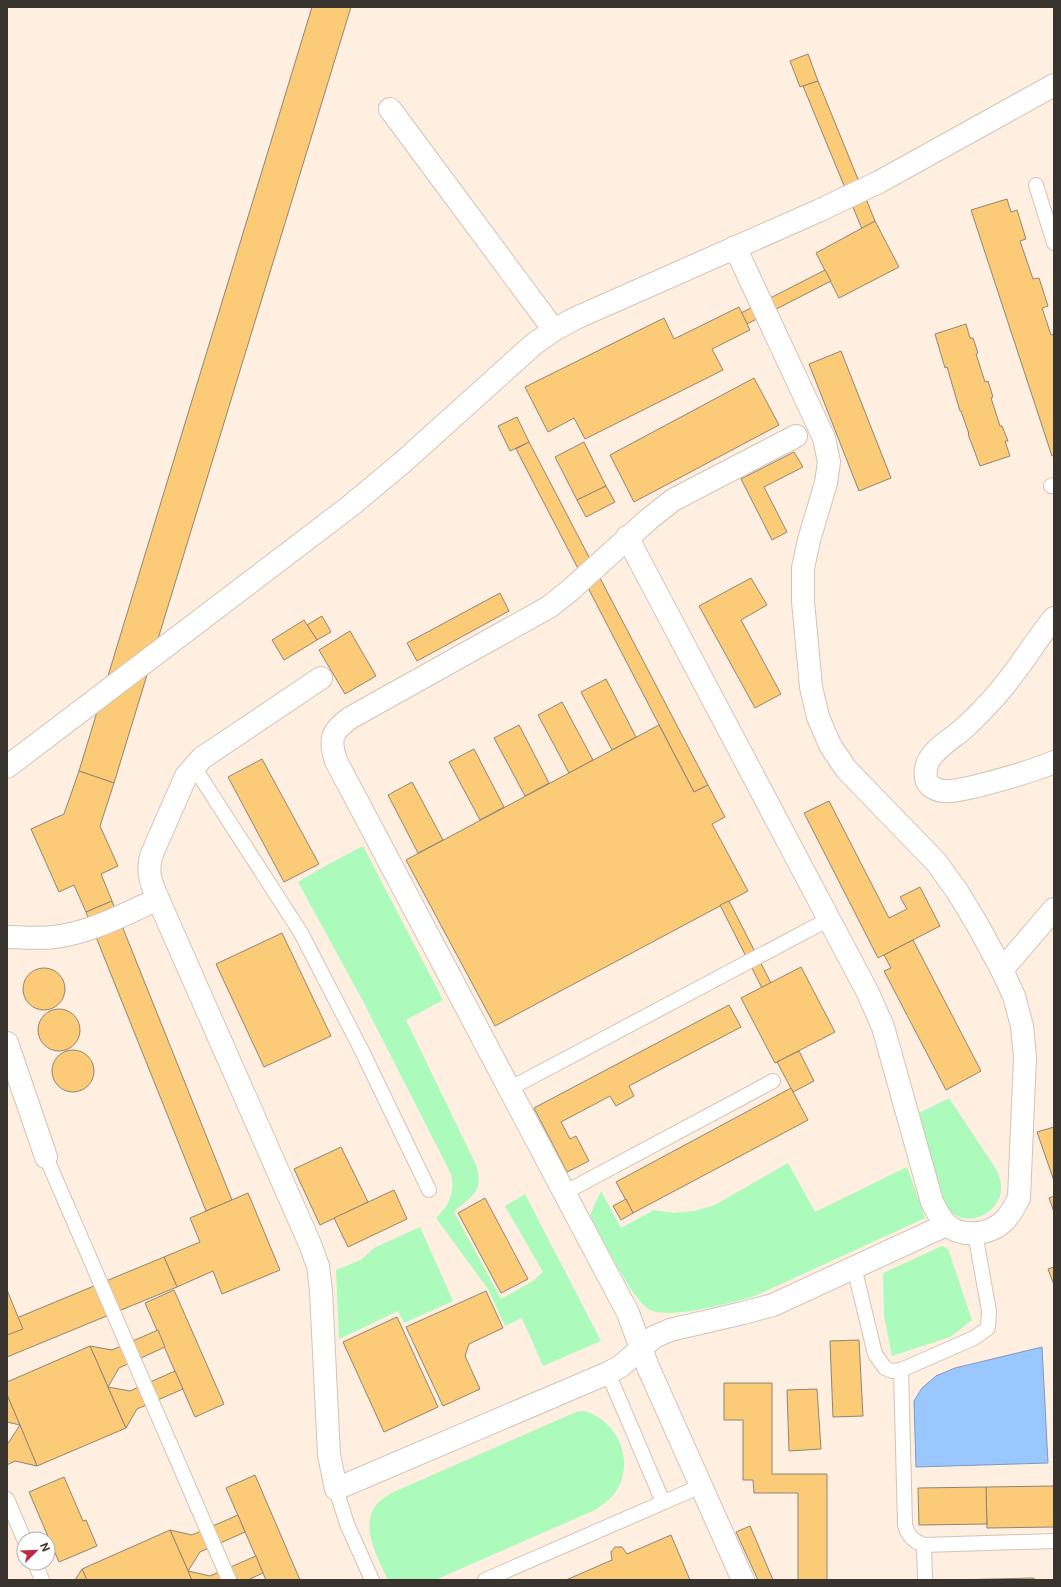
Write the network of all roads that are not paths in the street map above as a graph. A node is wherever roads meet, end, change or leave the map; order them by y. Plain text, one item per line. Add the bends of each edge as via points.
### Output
1 (1054, 86) edge
2 (390, 109) dead end
3 (1036, 185) dead end
4 (1054, 243) edge
5 (735, 248) junction
6 (554, 330) junction
7 (796, 436) dead end
8 (628, 537) junction
9 (1054, 618) edge
10 (321, 678) dead end
11 (1054, 762) edge
12 (7, 767) edge
13 (194, 767) junction
14 (158, 900) junction
15 (1054, 909) edge
16 (829, 919) junction
17 (7, 937) edge
18 (1002, 970) junction
19 (7, 1043) edge
20 (773, 1081) dead end
21 (509, 1089) junction
22 (46, 1157) joint
23 (429, 1190) dead end
24 (564, 1193) junction
25 (946, 1225) junction
26 (975, 1233) junction
27 (854, 1267) junction
28 (640, 1348) junction
29 (901, 1370) junction
30 (608, 1373) junction
31 (701, 1486) junction
32 (336, 1489) junction
33 (7, 1499) edge
34 (664, 1502) junction
35 (21, 1531) edge
36 (1054, 1541) edge
37 (924, 1545) junction
38 (229, 1580) edge
39 (372, 1580) edge
40 (485, 1580) edge
41 (743, 1580) edge
42 (925, 1580) edge

1 - 5 street via 879,182
2 - 6 street
3 - 4 lane
5 - 6 street
5 - 18 street via 824,438 829,462 826,483 803,568 803,601 811,687 818,717 830,745 846,769 940,868 957,891
6 - 12 street via 534,344 349,507
7 - 8 street via 673,500
8 - 16 street
8 - 21 street via 549,607 350,718 332,735 336,761
9 - 11 street via 991,702 928,761 926,781 933,788 949,791 994,782
10 - 13 street via 202,758
13 - 14 street via 186,776 151,856 148,868 150,881
13 - 23 lane via 301,933
14 - 17 street via 95,927 74,933 53,937
14 - 32 street via 318,1266 329,1455
15 - 18 street
16 - 21 lane
16 - 25 street via 868,993 883,1028 932,1202
18 - 26 street via 1014,996 1022,1026 1025,1057 1019,1198 1003,1222 990,1230
19 - 22 street
20 - 24 lane
21 - 24 street
22 - 38 lane
24 - 28 street via 628,1313
25 - 26 street via 960,1232
25 - 27 street
26 - 29 lane via 989,1311 988,1328 974,1338
27 - 28 street via 773,1304 670,1330 654,1337
27 - 29 lane via 875,1354 885,1368 892,1371
28 - 30 street via 621,1366
28 - 31 street
29 - 37 lane via 905,1525 911,1539
30 - 32 street
30 - 34 lane
31 - 34 lane
31 - 41 street
32 - 39 lane via 347,1524
33 - 35 lane
34 - 40 lane
36 - 37 lane
37 - 42 lane

